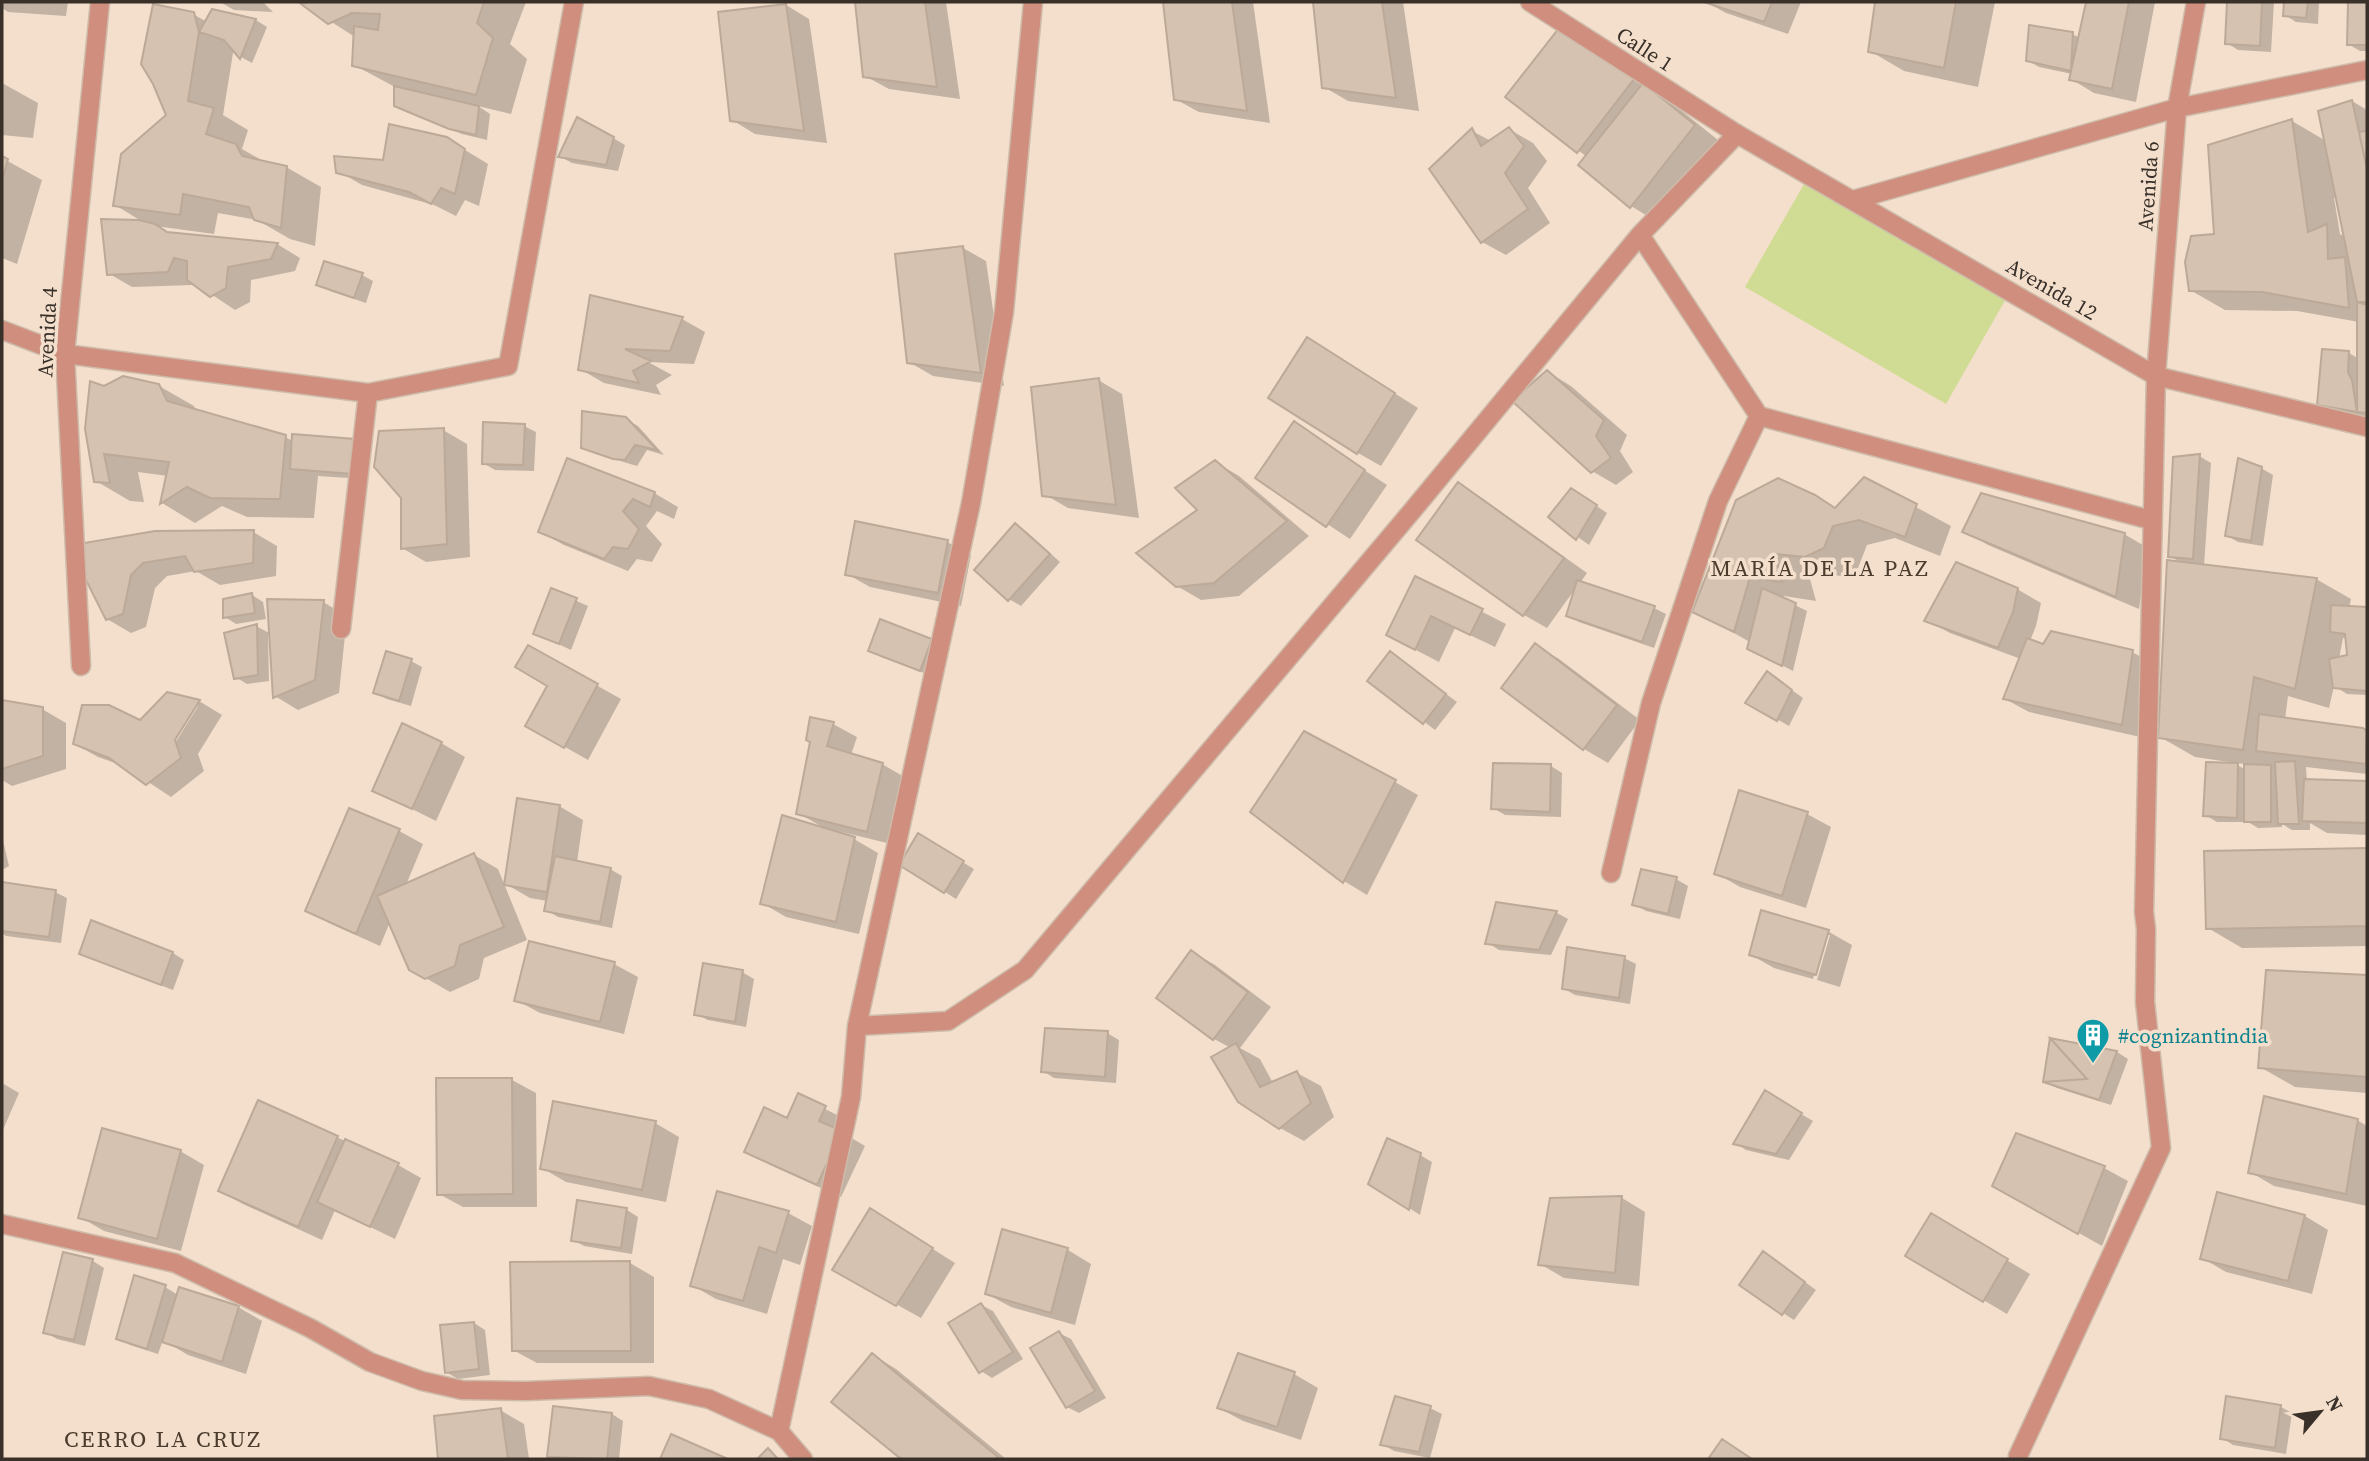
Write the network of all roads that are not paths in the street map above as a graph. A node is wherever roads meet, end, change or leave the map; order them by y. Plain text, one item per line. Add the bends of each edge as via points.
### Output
1 (100, 2) edge
2 (574, 2) edge
3 (1033, 2) edge
4 (1530, 2) edge
5 (2196, 2) edge
6 (2367, 70) edge
7 (2176, 108) junction
8 (1737, 134) junction
9 (1853, 200) junction
10 (1640, 235) junction
11 (2, 330) edge
12 (65, 354) junction
13 (2156, 376) junction
14 (368, 393) junction
15 (1759, 416) junction
16 (2367, 427) edge
17 (2151, 520) junction
18 (341, 629) dead end
19 (81, 666) dead end
20 (1611, 873) dead end
21 (857, 1026) junction
22 (2, 1224) edge
23 (779, 1431) junction
24 (2018, 1456) dead end
25 (803, 1459) edge

1 - 12 street, Avenida 4
2 - 14 street via 508,366
3 - 21 street via 1004,312 971,503
4 - 8 street, Calle 1
5 - 7 street, Avenida 6
6 - 7 street
7 - 9 street
7 - 13 street, Avenida 6
8 - 9 street, Avenida 12
8 - 10 street
9 - 13 street, Avenida 12
10 - 15 street
10 - 21 street via 1025,970 948,1021
11 - 12 street
12 - 14 street
12 - 19 street, Avenida 4
13 - 16 street, Avenida 12
13 - 17 street, Avenida 6
14 - 18 street
15 - 17 street
15 - 20 street via 1718,501 1651,703
17 - 24 street, Avenida 6 via 2145,1002 2161,1147
21 - 23 street via 851,1097
22 - 23 street via 175,1263 370,1362 422,1381 462,1390 649,1386 709,1399
23 - 25 street

